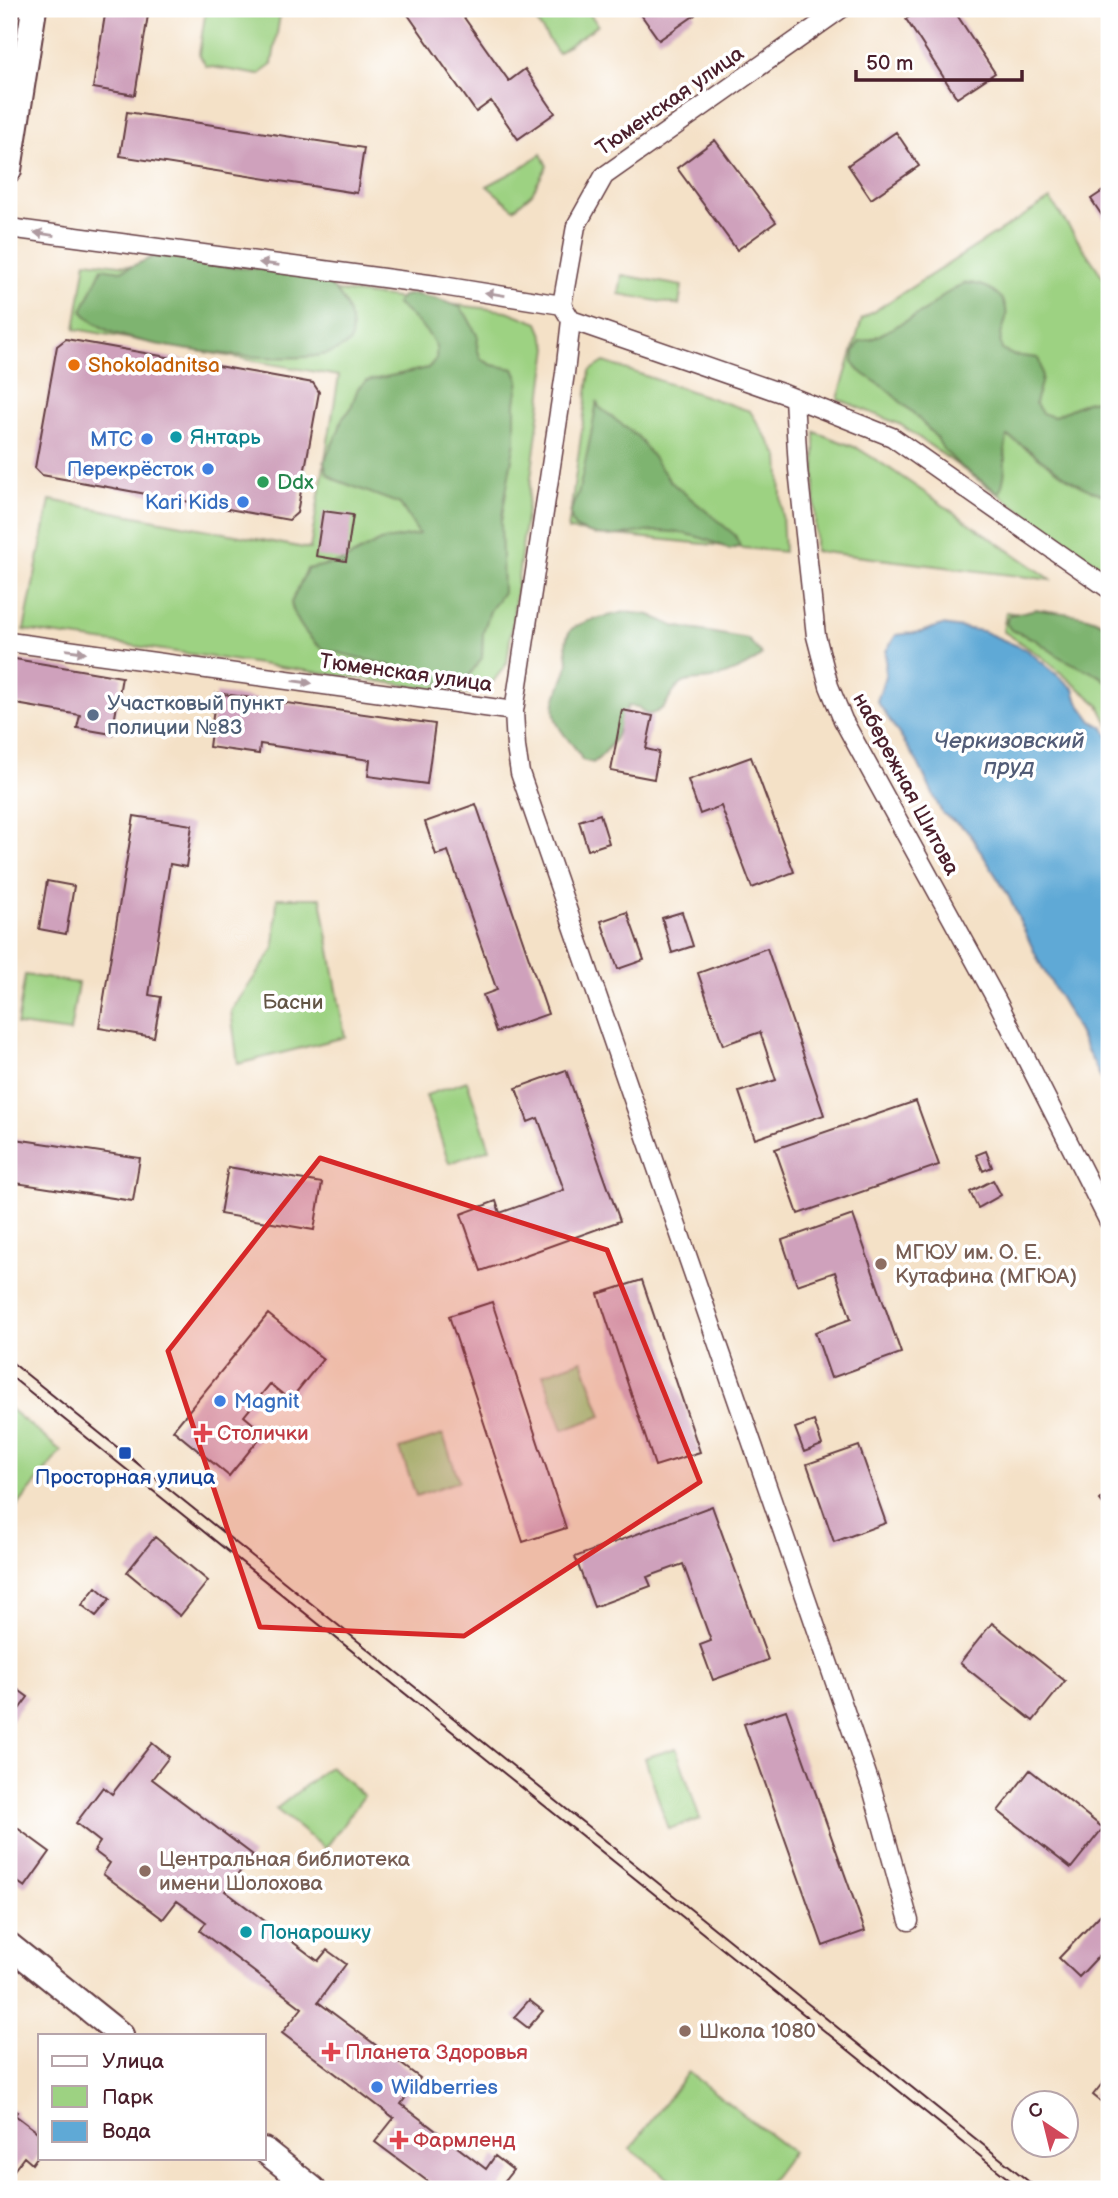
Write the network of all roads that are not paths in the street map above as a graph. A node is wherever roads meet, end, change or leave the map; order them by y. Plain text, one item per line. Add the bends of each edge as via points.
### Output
1 (34, 9) edge
2 (841, 9) edge
3 (9, 170) edge
4 (9, 228) edge
5 (567, 313) junction
6 (794, 398) junction
7 (1109, 589) edge
8 (9, 642) edge
9 (514, 711) junction
10 (1109, 1223) edge
11 (909, 1921) dead end
12 (9, 1945) edge
13 (120, 2034) edge
14 (266, 2152) edge
15 (313, 2189) edge

1 - 3 street
2 - 5 street, Тюменская улица via 604,176 576,226
5 -> 4 street via 436,285
5 - 6 street
5 - 9 street, Тюменская улица via 565,373
6 - 7 street via 892,437
6 - 10 street, набережная Шитова via 816,636 829,686
8 -> 9 street, Тюменская улица
9 - 11 street via 520,773 873,1792
12 - 13 street
14 - 15 street

